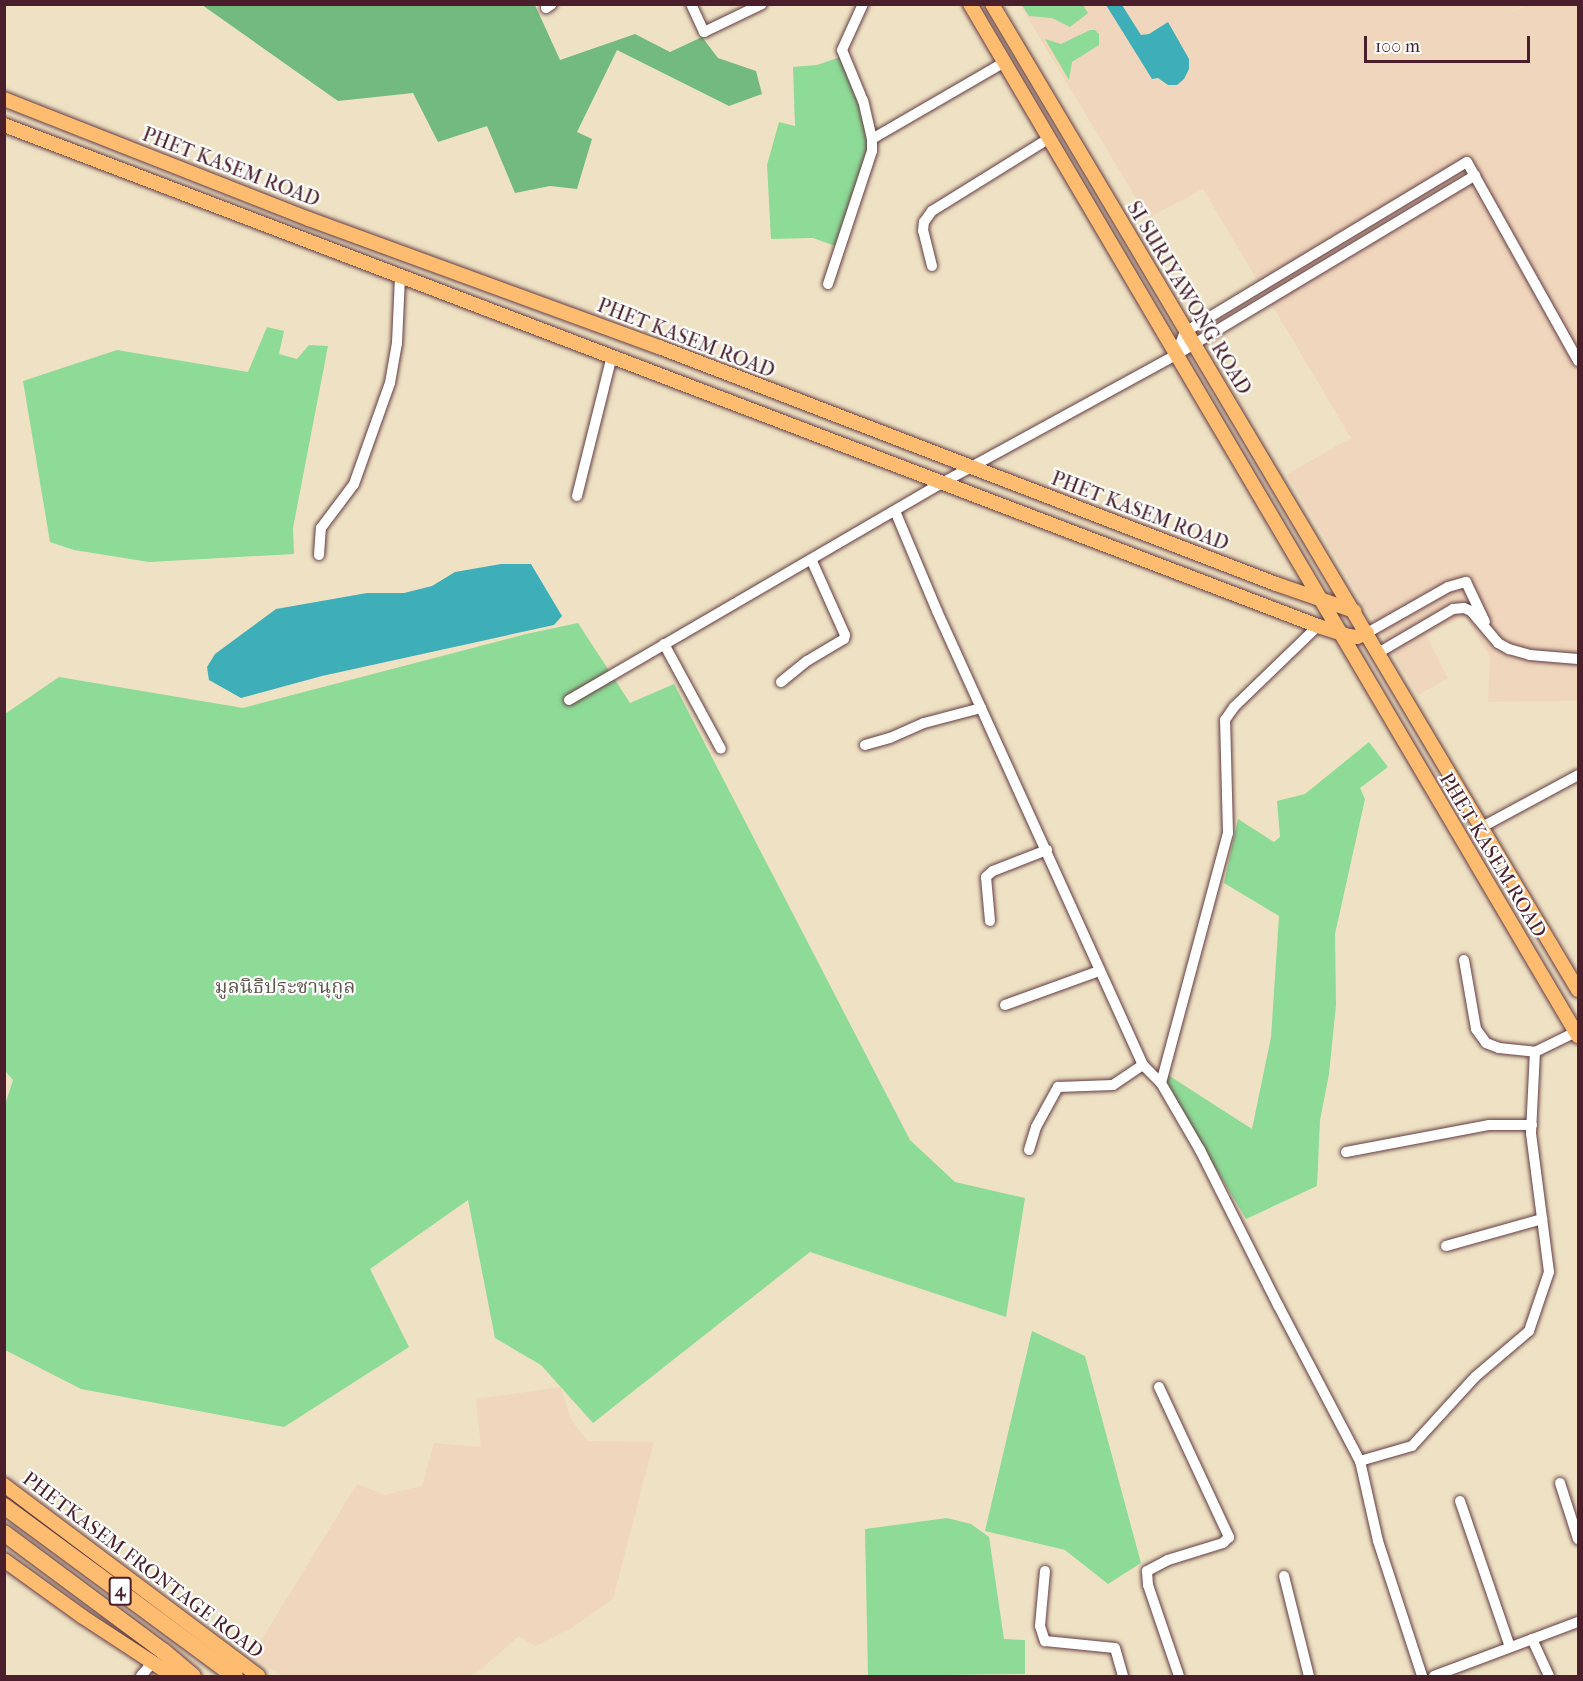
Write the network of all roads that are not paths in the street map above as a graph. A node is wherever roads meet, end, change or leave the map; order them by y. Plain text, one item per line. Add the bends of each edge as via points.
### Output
1 (691, 4) edge
2 (762, 4) edge
3 (863, 4) edge
4 (970, 4) edge
5 (992, 4) edge
6 (1003, 63) junction
7 (4, 99) edge
8 (4, 125) edge
9 (872, 139) junction
10 (1048, 140) junction
11 (1475, 175) junction
12 (326, 225) junction
13 (1363, 225) junction
14 (1370, 238) junction
15 (318, 245) junction
16 (932, 266) dead end
17 (400, 278) junction
18 (828, 284) dead end
19 (1185, 332) junction
20 (1193, 345) junction
21 (1176, 355) junction
22 (612, 356) junction
23 (1578, 361) edge
24 (972, 469) junction
25 (942, 483) junction
26 (576, 496) dead end
27 (895, 511) junction
28 (320, 555) dead end
29 (811, 559) junction
30 (1320, 599) junction
31 (1354, 610) junction
32 (1318, 626) junction
33 (1486, 628) junction
34 (1338, 632) junction
35 (1367, 633) junction
36 (664, 644) junction
37 (1378, 653) junction
38 (1578, 660) edge
39 (781, 682) dead end
40 (569, 699) dead end
41 (981, 708) junction
42 (865, 745) dead end
43 (721, 749) dead end
44 (1578, 775) edge
45 (1482, 827) junction
46 (1047, 850) junction
47 (990, 921) dead end
48 (1464, 960) dead end
49 (1099, 971) junction
50 (1578, 990) edge
51 (1005, 1005) dead end
52 (1577, 1034) edge
53 (1535, 1052) junction
54 (1143, 1065) junction
55 (1161, 1083) junction
56 (1532, 1125) junction
57 (1029, 1150) dead end
58 (1346, 1152) dead end
59 (1542, 1219) junction
60 (1446, 1246) dead end
61 (1159, 1387) dead end
62 (1360, 1461) junction
63 (1560, 1484) dead end
64 (4, 1485) edge
65 (1460, 1501) dead end
66 (4, 1506) edge
67 (4, 1533) edge
68 (1578, 1539) edge
69 (4, 1560) edge
70 (1045, 1572) dead end
71 (1284, 1576) dead end
72 (1578, 1622) edge
73 (1532, 1639) junction
74 (1510, 1647) junction
75 (152, 1663) junction
76 (141, 1677) edge
77 (173, 1677) edge
78 (192, 1677) edge
79 (235, 1677) edge
80 (258, 1677) edge
81 (1123, 1677) edge
82 (1179, 1677) edge
83 (1309, 1677) edge
84 (1422, 1677) edge
85 (1434, 1677) edge
86 (1549, 1677) edge

1 - 2 street via 704,32
3 - 9 street via 842,50 863,101
4 - 6 main road, SI SURIYAWONG ROAD
5 - 19 main road, SI SURIYAWONG ROAD
6 - 9 street
6 - 10 main road, SI SURIYAWONG ROAD
7 - 12 main road, PHET KASEM ROAD
8 - 15 main road
9 - 18 street via 872,151
10 - 16 street via 932,211 923,231
10 - 21 main road, SI SURIYAWONG ROAD
11 - 13 street via 1467,162
11 - 14 street
11 - 23 street
12 - 15 main road
12 - 24 main road, PHET KASEM ROAD via 658,347
13 - 14 street
13 - 19 street
14 - 20 street
15 - 17 main road
17 - 22 main road
17 - 28 street via 397,343 390,383 354,484 321,528
19 - 20 main road, SI SURIYAWONG ROAD
19 - 21 street
20 - 21 street
20 - 31 main road, SI SURIYAWONG ROAD
21 - 24 street
21 - 30 main road, SI SURIYAWONG ROAD
22 - 25 main road
22 - 26 street
24 - 25 street
24 - 30 main road, PHET KASEM ROAD
25 - 27 street
25 - 32 main road
27 - 29 street
27 - 41 street
29 - 36 street
29 - 39 street via 845,635
30 - 31 main road, PHET KASEM ROAD
30 - 34 main road, SI SURIYAWONG ROAD
31 - 35 main road, SI SURIYAWONG ROAD
32 - 34 main road
32 - 55 street via 1234,706 1225,720 1228,833
33 - 35 street via 1466,582 1448,587
33 - 37 street via 1471,611 1453,609
33 - 38 street via 1509,649
34 - 35 main road via 1357,637
34 - 52 main road, PHET KASEM ROAD
35 - 37 main road, PHET KASEM ROAD
36 - 40 street
36 - 43 street
37 - 45 main road, PHET KASEM ROAD
41 - 42 street via 924,723
41 - 46 street
44 - 45 street
45 - 50 main road, PHET KASEM ROAD
46 - 47 street via 986,877
46 - 49 street
48 - 53 street via 1476,1029 1486,1043
49 - 51 street
49 - 54 street
52 - 53 street
53 - 56 street
54 - 55 street
54 - 57 street via 1113,1085 1058,1087 1036,1127
55 - 62 street via 1200,1150
56 - 58 street via 1490,1125
56 - 59 street
59 - 60 street
59 - 62 street via 1549,1272 1529,1331 1475,1377 1412,1446
61 - 82 street via 1229,1537 1223,1543 1168,1560 1147,1571 1148,1585
62 - 84 street via 1378,1541
63 - 68 street
64 - 80 main road, PHETKASEM FRONTAGE ROAD / 4
65 - 74 street
66 - 79 highway, 4
67 - 78 highway, 4 via 163,1651
69 - 75 main road, 4
70 - 81 street via 1040,1626 1045,1641 1115,1648
71 - 83 street
72 - 73 street
73 - 74 street
73 - 86 street
74 - 85 street
75 - 76 street
75 - 77 main road, 4

